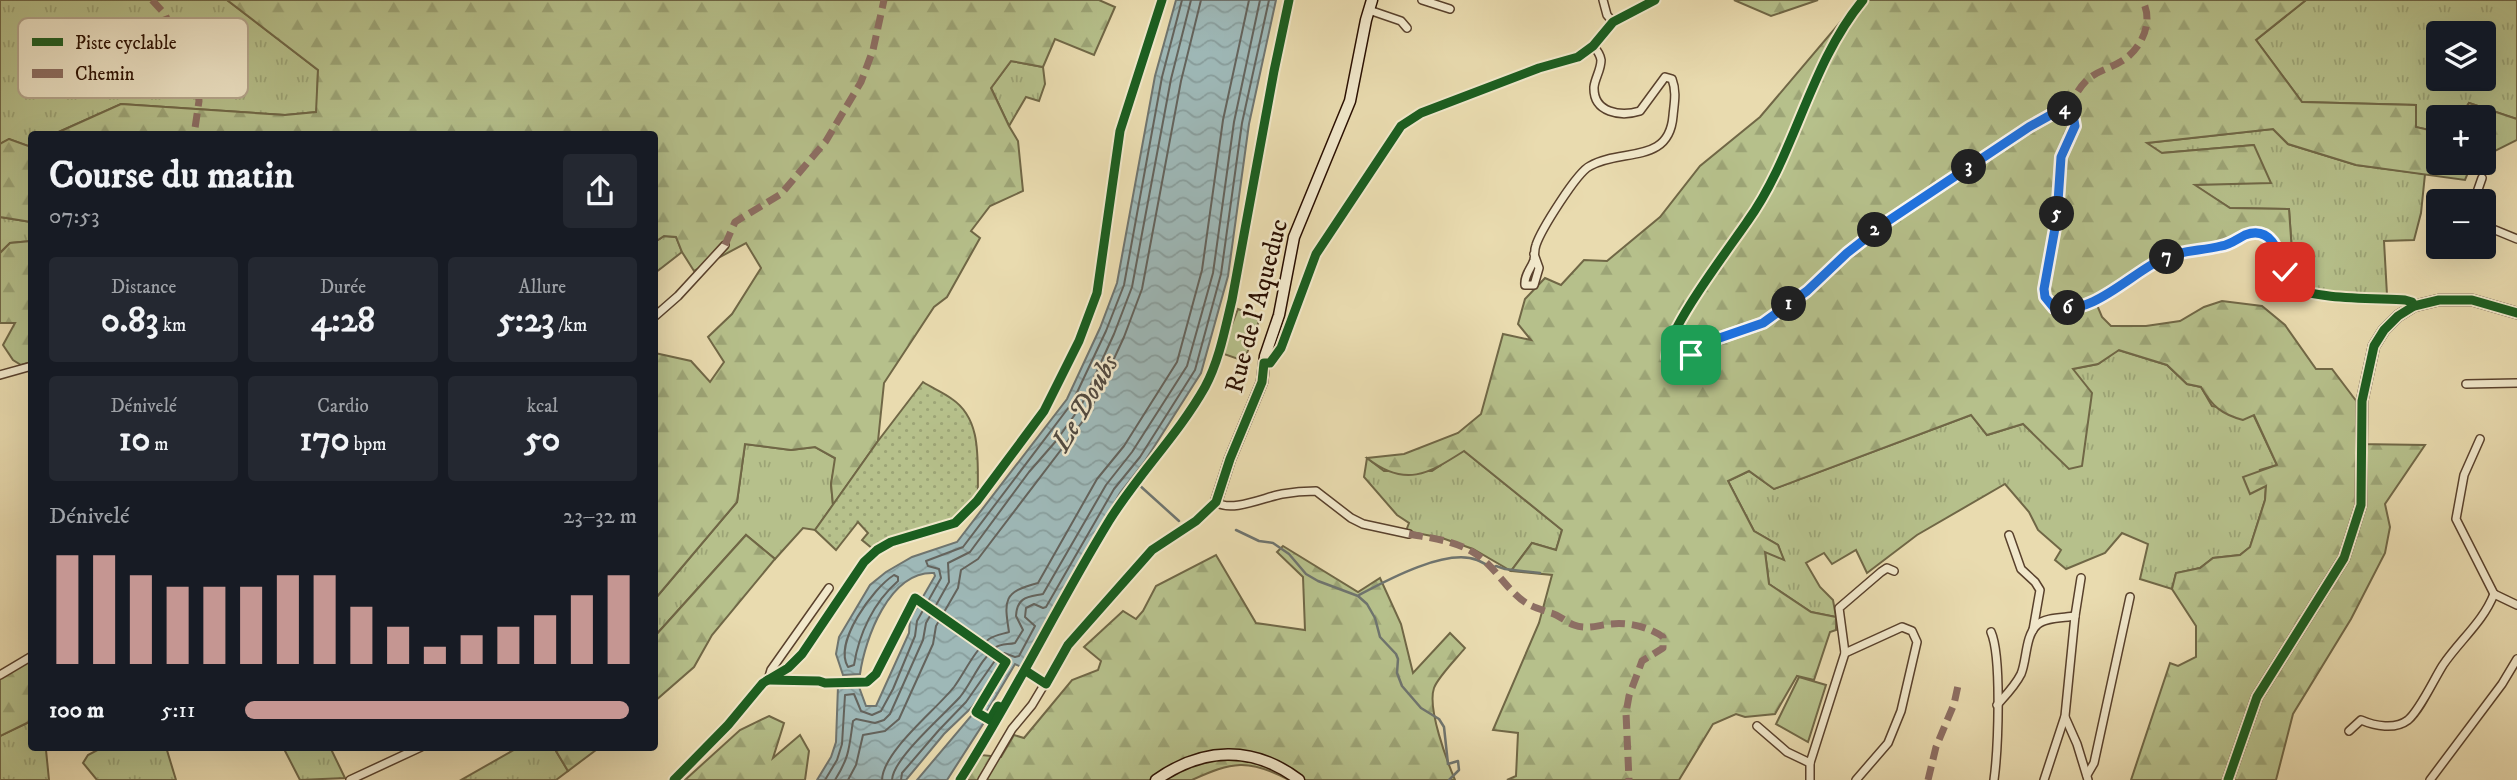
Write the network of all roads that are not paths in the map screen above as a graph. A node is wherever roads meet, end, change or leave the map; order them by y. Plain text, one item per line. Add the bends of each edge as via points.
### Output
1 (1162, 0) edge
2 (1422, 0) edge
3 (1603, 0) edge
4 (1654, 0) edge
5 (1863, 0) edge
6 (1370, 5) edge
7 (1450, 9) dead end
8 (1613, 22) junction
9 (1407, 28) dead end
10 (1593, 46) junction
11 (2482, 178) dead end
12 (2478, 189) edge
13 (2496, 230) edge
14 (2517, 239) edge
15 (725, 245) dead end
16 (1534, 254) dead end
17 (2414, 306) junction
18 (2517, 313) edge
19 (658, 314) edge
20 (1264, 363) junction
21 (28, 367) edge
22 (0, 375) edge
23 (2517, 383) edge
24 (2466, 384) dead end
25 (2480, 439) dead end
26 (1216, 502) junction
27 (1409, 534) dead end
28 (2009, 535) dead end
29 (1894, 570) dead end
30 (2081, 578) dead end
31 (829, 588) dead end
32 (2494, 594) junction
33 (2130, 597) dead end
34 (2517, 605) edge
35 (2075, 616) junction
36 (2033, 631) junction
37 (1991, 632) dead end
38 (1845, 653) junction
39 (28, 658) edge
40 (2517, 659) edge
41 (0, 674) edge
42 (768, 680) junction
43 (1997, 705) junction
44 (2065, 716) junction
45 (1758, 726) dead end
46 (2349, 731) dead end
47 (2058, 743) junction
48 (2077, 744) junction
49 (412, 751) edge
50 (1810, 762) junction
51 (2088, 777) edge
52 (350, 780) edge
53 (674, 780) edge
54 (982, 780) edge
55 (1156, 780) edge
56 (1300, 780) edge
57 (1810, 780) edge
58 (1856, 780) edge
59 (1994, 780) edge
60 (2044, 780) edge
61 (2228, 780) edge
62 (2430, 780) edge

1 - 42 street via 1120,131 1097,293 1044,411 956,523 877,550 864,562 802,654
2 - 7 street
3 - 8 street
4 - 8 street
5 - 17 street via 1837,37 1770,188 1675,333 1667,352 1674,366 1705,343 1763,323 1888,221 2063,108 2073,115 2075,126 2061,157 2057,217 2044,289 2054,308 2080,306 2106,295 2175,253 2221,246 2254,233 2271,239 2289,281 2300,290 2405,300
6 - 9 street
6 - 20 street, Rue de l'Aqueduc via 1350,101 1294,237
8 - 10 street
10 - 16 street via 1601,61 1595,94 1605,110 1618,115 1640,111 1665,77 1672,79 1675,88 1673,125 1664,143 1652,150 1587,167 1542,231
10 - 20 street via 1578,57 1420,113 1401,126 1321,247 1281,348 1270,363
11 - 12 street
13 - 14 street
15 - 19 street
17 - 18 street via 2472,300
17 - 61 street via 2391,323 2374,346 2362,401 2361,505 2344,558 2257,698
20 - 26 street, Rue de l'Aqueduc via 1262,382
21 - 22 street
23 - 24 street
25 - 32 street via 2464,475 2456,519
26 - 27 street via 1244,504 1316,491 1363,524
26 - 54 street via 1152,550 1068,645
28 - 36 street via 2021,569 2040,590
29 - 38 street via 1881,572 1839,608
30 - 35 street
31 - 42 street
32 - 34 street
32 - 46 street via 2407,721 2383,726 2361,720
33 - 51 street
35 - 36 street via 2045,621
35 - 44 street
36 - 43 street via 2022,671
37 - 43 street via 1996,643
38 - 50 street
38 - 58 street via 1902,627 1912,631 1917,642 1901,711 1888,743
39 - 41 street
40 - 62 street
42 - 53 street
43 - 59 street
44 - 47 street
44 - 48 street
45 - 50 street via 1787,752
47 - 48 street via 2067,738
47 - 60 street
48 - 51 street
49 - 52 street
50 - 57 street
55 - 56 street via 1192,761 1222,755 1259,758

